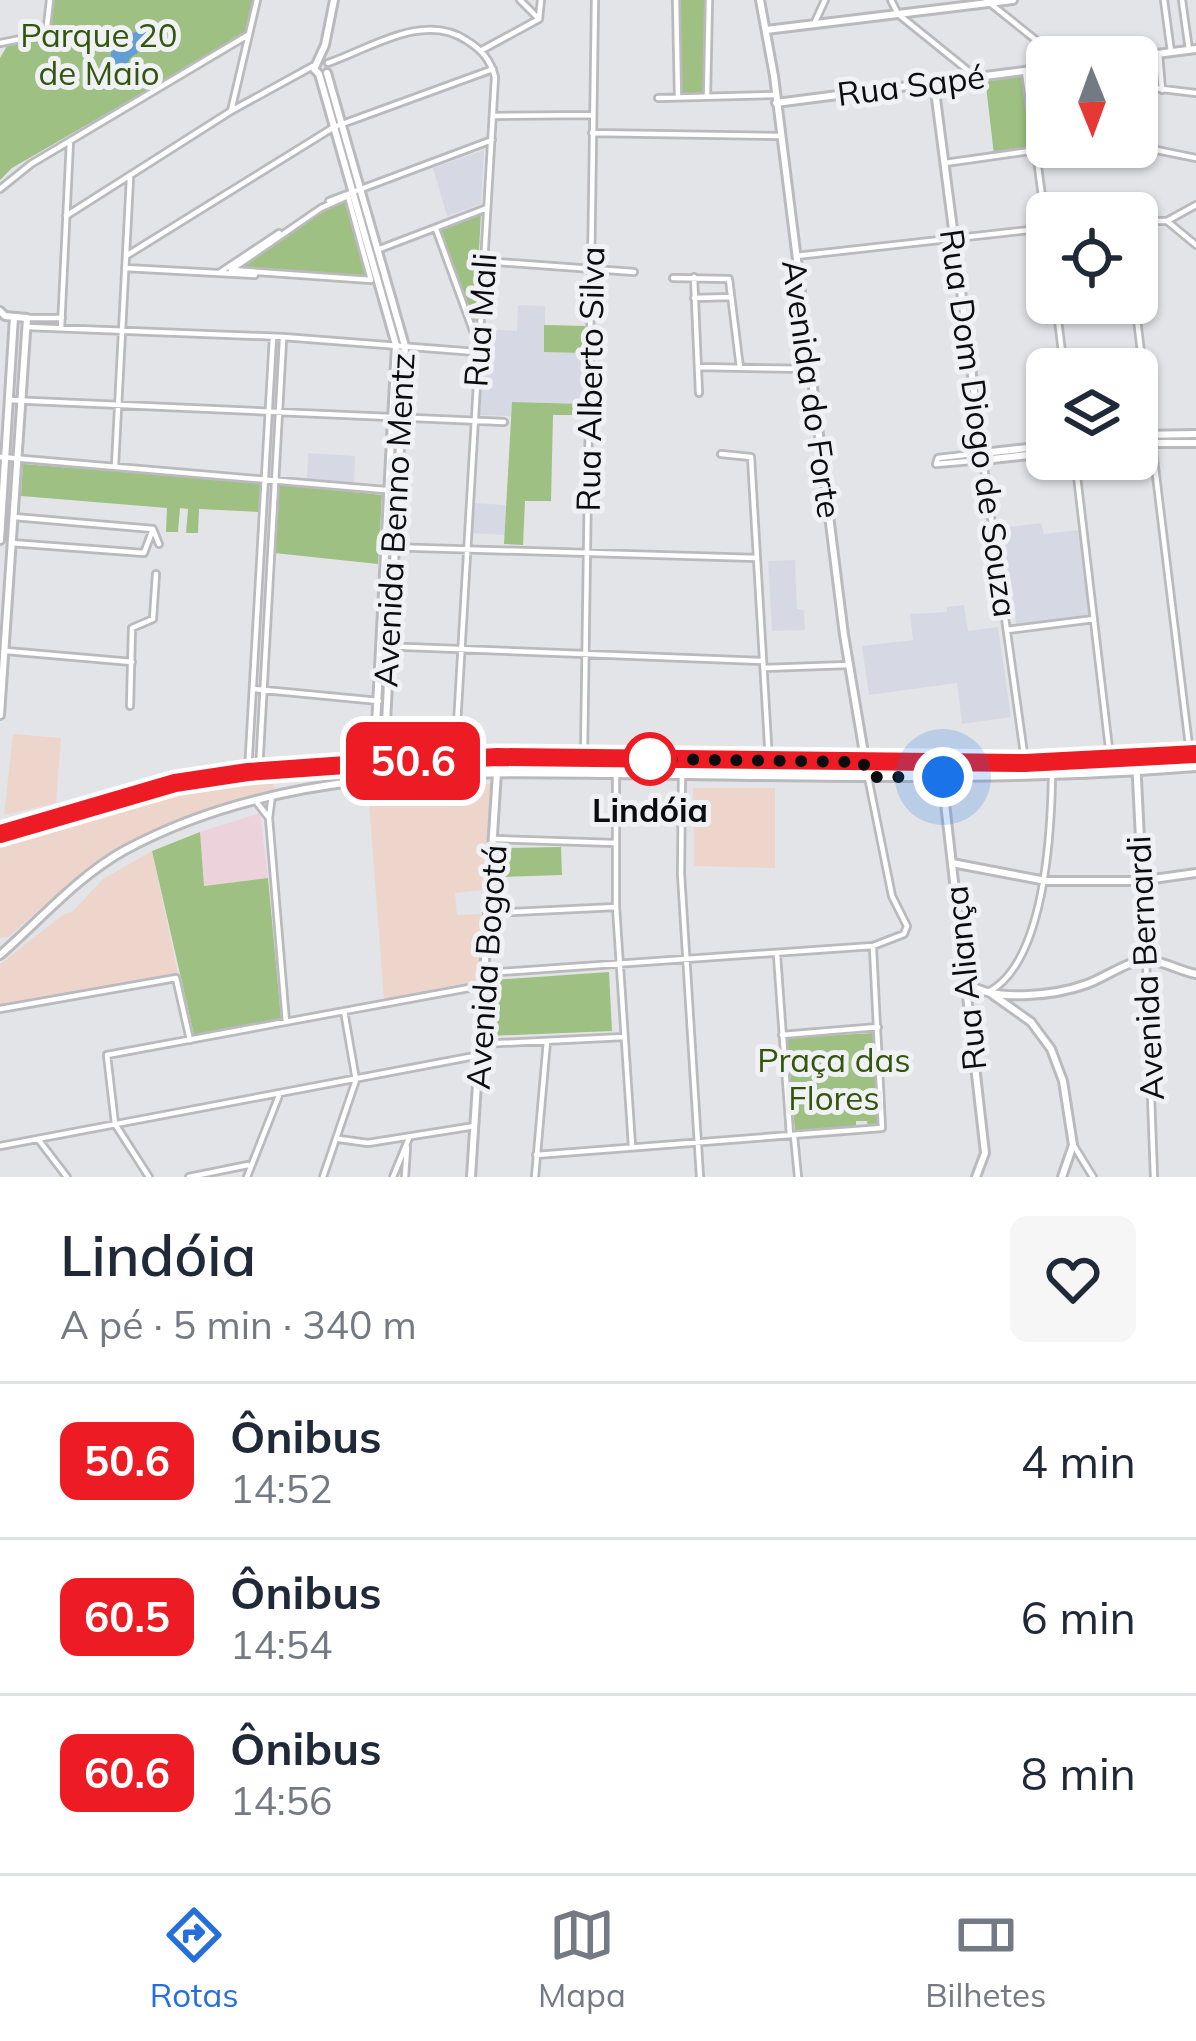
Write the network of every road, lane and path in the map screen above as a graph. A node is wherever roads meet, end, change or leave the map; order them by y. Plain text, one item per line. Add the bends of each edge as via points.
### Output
1 (50, 0) edge
2 (256, 0) edge
3 (334, 0) edge
4 (520, 0) edge
5 (541, 0) edge
6 (596, 0) edge
7 (676, 0) edge
8 (709, 0) edge
9 (760, 0) edge
10 (825, 0) edge
11 (891, 0) edge
12 (1012, 0) edge
13 (1164, 0) edge
14 (1182, 0) edge
15 (988, 1) edge
16 (898, 14) junction
17 (538, 19) junction
18 (814, 24) junction
19 (766, 30) junction
20 (248, 35) junction
21 (1031, 36) edge
22 (2, 45) edge
23 (1193, 49) edge
24 (482, 50) junction
25 (1171, 52) junction
26 (1159, 54) joint
27 (322, 66) junction
28 (493, 69) junction
29 (1025, 71) joint
30 (976, 77) junction
31 (1026, 78) edge
32 (934, 82) junction
33 (1158, 89) edge
34 (1162, 90) junction
35 (1196, 93) edge
36 (706, 97) junction
37 (658, 98) dead end
38 (678, 98) junction
39 (775, 99) junction
40 (231, 111) junction
41 (593, 115) junction
42 (493, 116) junction
43 (338, 126) junction
44 (592, 133) junction
45 (778, 136) junction
46 (70, 140) junction
47 (492, 140) junction
48 (1158, 150) edge
49 (1026, 152) edge
50 (1196, 158) edge
51 (944, 164) junction
52 (130, 178) junction
53 (357, 188) junction
54 (0, 189) edge
55 (1196, 205) edge
56 (488, 208) junction
57 (66, 216) junction
58 (1158, 221) edge
59 (1167, 221) junction
60 (435, 226) junction
61 (1026, 232) edge
62 (955, 238) junction
63 (1196, 245) edge
64 (375, 251) junction
65 (126, 256) junction
66 (795, 256) junction
67 (484, 261) junction
68 (125, 268) junction
69 (592, 269) junction
70 (634, 272) dead end
71 (219, 273) junction
72 (694, 277) junction
73 (673, 278) dead end
74 (379, 279) junction
75 (733, 297) junction
76 (694, 298) junction
77 (0, 312) edge
78 (14, 317) junction
79 (62, 318) junction
80 (27, 323) junction
81 (61, 328) junction
82 (121, 329) junction
83 (273, 337) junction
84 (283, 337) junction
85 (477, 341) junction
86 (400, 346) junction
87 (477, 352) junction
88 (698, 367) junction
89 (740, 368) junction
90 (810, 369) junction
91 (0, 385) edge
92 (10, 385) junction
93 (699, 393) dead end
94 (9, 400) junction
95 (20, 401) junction
96 (118, 406) junction
97 (270, 413) junction
98 (280, 413) junction
99 (397, 419) junction
100 (473, 421) junction
101 (504, 422) dead end
102 (1158, 437) edge
103 (1196, 438) edge
104 (1026, 452) edge
105 (721, 454) dead end
106 (983, 456) junction
107 (3, 457) edge
108 (17, 458) junction
109 (115, 466) junction
110 (266, 478) junction
111 (275, 479) junction
112 (1077, 480) edge
113 (1156, 480) edge
114 (2, 488) edge
115 (15, 488) junction
116 (393, 491) junction
117 (13, 517) junction
118 (153, 529) junction
119 (0, 540) edge
120 (11, 543) junction
121 (159, 544) dead end
122 (390, 548) junction
123 (466, 552) junction
124 (6, 553) edge
125 (587, 555) junction
126 (757, 558) junction
127 (156, 574) dead end
128 (259, 585) junction
129 (269, 586) junction
130 (3, 616) edge
131 (1094, 619) junction
132 (1006, 630) junction
133 (384, 646) junction
134 (4, 651) junction
135 (460, 652) junction
136 (584, 657) junction
137 (132, 662) junction
138 (762, 664) junction
139 (848, 665) junction
140 (1, 685) edge
141 (253, 689) junction
142 (262, 690) junction
143 (381, 702) junction
144 (130, 706) dead end
145 (0, 715) edge
146 (250, 731) junction
147 (260, 731) junction
148 (1193, 754) edge
149 (498, 757) junction
150 (584, 758) junction
151 (1136, 758) junction
152 (455, 759) junction
153 (1111, 760) junction
154 (769, 761) junction
155 (863, 762) junction
156 (379, 763) junction
157 (1025, 763) junction
158 (1196, 767) edge
159 (259, 771) junction
160 (248, 772) junction
161 (1136, 772) junction
162 (499, 773) junction
163 (616, 775) junction
164 (682, 776) junction
165 (868, 777) junction
166 (943, 777) junction
167 (1052, 777) junction
168 (272, 794) junction
169 (254, 800) junction
170 (268, 818) junction
171 (3, 831) edge
172 (495, 839) junction
173 (617, 843) junction
174 (952, 863) junction
175 (1196, 873) edge
176 (1139, 880) junction
177 (1046, 881) junction
178 (616, 907) junction
179 (490, 914) junction
180 (873, 946) junction
181 (0, 955) edge
182 (777, 955) junction
183 (1146, 959) junction
184 (686, 961) junction
185 (621, 965) junction
186 (485, 973) junction
187 (1196, 974) edge
188 (966, 980) junction
189 (485, 985) junction
190 (983, 991) junction
191 (1020, 995) junction
192 (968, 997) junction
193 (0, 1009) edge
194 (1015, 1009) junction
195 (344, 1011) junction
196 (286, 1022) junction
197 (878, 1028) junction
198 (782, 1036) junction
199 (624, 1037) junction
200 (190, 1040) junction
201 (547, 1041) junction
202 (481, 1044) junction
203 (480, 1055) junction
204 (356, 1080) junction
205 (280, 1093) junction
206 (116, 1124) junction
207 (475, 1126) junction
208 (792, 1136) junction
209 (38, 1139) junction
210 (339, 1139) junction
211 (408, 1139) junction
212 (697, 1143) junction
213 (1073, 1144) junction
214 (0, 1146) edge
215 (632, 1148) junction
216 (536, 1155) junction
217 (252, 1165) junction
218 (67, 1177) edge
219 (149, 1177) edge
220 (189, 1177) edge
221 (247, 1177) edge
222 (323, 1177) edge
223 (393, 1177) edge
224 (405, 1177) edge
225 (471, 1177) edge
226 (535, 1177) edge
227 (700, 1177) edge
228 (798, 1177) edge
229 (976, 1177) edge
230 (1062, 1177) edge
231 (1093, 1177) edge
232 (1154, 1177) edge

1 - 22 street via 46,34
2 - 20 street
3 - 27 street
4 - 17 street
5 - 17 street
6 - 41 street, Rua Alberto Silva
7 - 38 street
8 - 36 street
9 - 19 street, Avenida do Forte
10 - 18 street
11 - 16 street
12 - 15 street
13 - 25 street
14 - 23 street
15 - 16 street
15 - 21 street
16 - 18 street
16 - 30 street
17 - 24 street
18 - 19 street
19 - 39 street, Avenida do Forte
20 - 40 street
20 - 46 street
23 - 25 street
24 - 27 street via 455,32 419,29
24 - 28 street
25 - 26 street
26 - 34 street
27 - 40 street
27 - 43 street, Avenida Benno Mentz
28 - 42 street, Rua Mali
28 - 43 street
29 - 30 street, Rua Sapé
29 - 31 street
30 - 32 street, Rua Sapé
32 - 39 street, Rua Sapé
32 - 51 street, Rua Dom Diogo de Souza
33 - 34 street
34 - 35 street
36 - 38 street
36 - 39 street
37 - 38 street
39 - 45 street, Avenida do Forte
40 - 52 street
41 - 42 street
41 - 44 street, Rua Alberto Silva
42 - 47 street, Rua Mali
43 - 53 street, Avenida Benno Mentz
43 - 65 street
44 - 45 street
44 - 69 street, Rua Alberto Silva
45 - 66 street, Avenida do Forte
46 - 54 street
46 - 57 street
47 - 53 street
47 - 56 street, Rua Mali
48 - 50 street
49 - 51 street
51 - 62 street, Rua Dom Diogo de Souza
52 - 57 street
52 - 65 street
53 - 64 street, Avenida Benno Mentz
53 - 71 street
55 - 59 street
56 - 60 street
56 - 67 street, Rua Mali
57 - 79 street
58 - 59 street
59 - 63 street
60 - 64 street
60 - 85 street
61 - 62 street
62 - 66 street
62 - 106 street, Rua Dom Diogo de Souza
64 - 74 street, Avenida Benno Mentz
65 - 68 street
66 - 90 street, Avenida do Forte
67 - 69 street
67 - 85 street, Rua Mali
68 - 71 street
68 - 82 street
69 - 70 street
69 - 125 street, Rua Alberto Silva
71 - 74 street
72 - 73 street
72 - 75 street via 729,279
72 - 76 street
74 - 74 street via 348,196 230,270
74 - 86 street, Avenida Benno Mentz
75 - 76 street
75 - 89 street
76 - 88 street
77 - 78 street
78 - 80 street
78 - 92 street
79 - 80 street
79 - 81 street
80 - 81 street
80 - 95 street
81 - 82 street
82 - 83 street
82 - 96 street
83 - 84 street
83 - 97 street
84 - 86 street
84 - 98 street
85 - 87 street, Rua Mali
86 - 87 street
86 - 99 street, Avenida Benno Mentz
87 - 100 street, Rua Mali
88 - 89 street
88 - 93 street
89 - 90 street
90 - 139 street, Avenida do Forte
91 - 92 street
92 - 94 street
94 - 95 street
94 - 107 street
95 - 96 street
95 - 108 street
96 - 97 street
96 - 109 street
97 - 98 street
97 - 110 street
98 - 99 street
98 - 111 street
99 - 100 street
99 - 116 street, Avenida Benno Mentz
100 - 101 street
100 - 123 street, Rua Mali
102 - 103 street
104 - 106 street
105 - 126 street via 751,455
106 - 106 street via 938,458 936,464
106 - 132 street, Rua Dom Diogo de Souza
107 - 108 street
107 - 114 street
108 - 109 street
108 - 115 street
109 - 110 street
110 - 111 street
110 - 128 street
111 - 116 street
111 - 129 street
112 - 131 street
113 - 148 street
114 - 115 street
114 - 119 street
115 - 117 street
116 - 122 street, Avenida Benno Mentz
117 - 118 street
117 - 120 street
118 - 120 street via 144,554
118 - 121 street
120 - 124 street
122 - 123 street
122 - 133 street, Avenida Benno Mentz
123 - 125 street
123 - 135 street, Rua Mali
124 - 130 street
125 - 126 street
125 - 136 street, Rua Alberto Silva
126 - 138 street
127 - 137 street via 153,619 132,628
128 - 129 street
128 - 141 street
129 - 142 street
130 - 134 street
131 - 132 street
131 - 153 street
132 - 157 street, Rua Dom Diogo de Souza
133 - 135 street
133 - 143 street, Avenida Benno Mentz
134 - 137 street
134 - 140 street
135 - 136 street
135 - 152 street, Rua Mali
136 - 138 street
136 - 150 street, Rua Alberto Silva
137 - 144 street
138 - 139 street
138 - 154 street
139 - 155 street, Avenida do Forte
140 - 145 street
141 - 142 street
141 - 146 street
142 - 143 street
142 - 147 street
143 - 156 street, Avenida Benno Mentz
146 - 147 street
146 - 160 street
147 - 159 street
148 - 151 street
149 - 150 street
149 - 152 street
149 - 162 street, Avenida Bogotá
150 - 154 street
151 - 153 street
151 - 161 street, Avenida Bernardi
152 - 156 street
153 - 157 street
154 - 155 street
155 - 157 street
155 - 165 street, Avenida do Forte
156 - 159 street
158 - 161 street
159 - 160 street
160 - 171 street via 175,783
161 - 167 street
161 - 176 street, Avenida Bernardi
162 - 163 street
162 - 168 street
162 - 172 street, Avenida Bogotá
163 - 164 street
163 - 173 street
164 - 165 street
164 - 184 street
165 - 166 street
165 - 180 street via 892,896 907,930
166 - 167 street
166 - 174 street, Rua Aliança
167 - 177 street
168 - 169 street
168 - 170 street
169 - 170 street
169 - 181 street via 125,850
170 - 196 street
172 - 173 street
172 - 179 street, Avenida Bogotá
173 - 178 street
174 - 177 street
174 - 188 street, Rua Aliança
175 - 176 street
176 - 177 street
176 - 183 street, Avenida Bernardi
177 - 190 street via 1021,950 998,986
178 - 179 street
178 - 185 street
179 - 186 street, Avenida Bogotá
180 - 182 street
180 - 197 street
182 - 184 street
182 - 198 street
183 - 187 street
183 - 191 street via 1085,986
183 - 232 street, Avenida Bernardi
184 - 185 street
184 - 212 street
185 - 186 street
185 - 199 street
186 - 189 street, Avenida Bogotá
188 - 190 street
188 - 192 street, Rua Aliança
189 - 195 street
189 - 202 street, Avenida Bogotá
190 - 191 street
190 - 192 street
190 - 194 street
191 - 194 street
192 - 229 street, Rua Aliança via 985,1153
193 - 200 street via 176,978
194 - 213 street via 1051,1049
195 - 196 street
195 - 204 street
196 - 200 street
197 - 198 street
197 - 208 street via 882,1129
198 - 208 street
199 - 201 street
199 - 215 street
200 - 206 street via 105,1057
201 - 202 street
201 - 216 street
202 - 203 street, Avenida Bogotá
203 - 204 street
203 - 207 street, Avenida Bogotá
204 - 205 street
204 - 210 street
205 - 206 street
205 - 217 street
206 - 209 street
206 - 219 street
207 - 211 street
207 - 225 street, Avenida Bogotá
208 - 212 street
208 - 228 street
209 - 214 street
209 - 218 street
210 - 211 street
210 - 222 street
211 - 223 street
211 - 224 street
212 - 215 street
212 - 227 street
213 - 230 street
213 - 231 street
215 - 216 street
216 - 226 street
217 - 220 street
217 - 221 street

